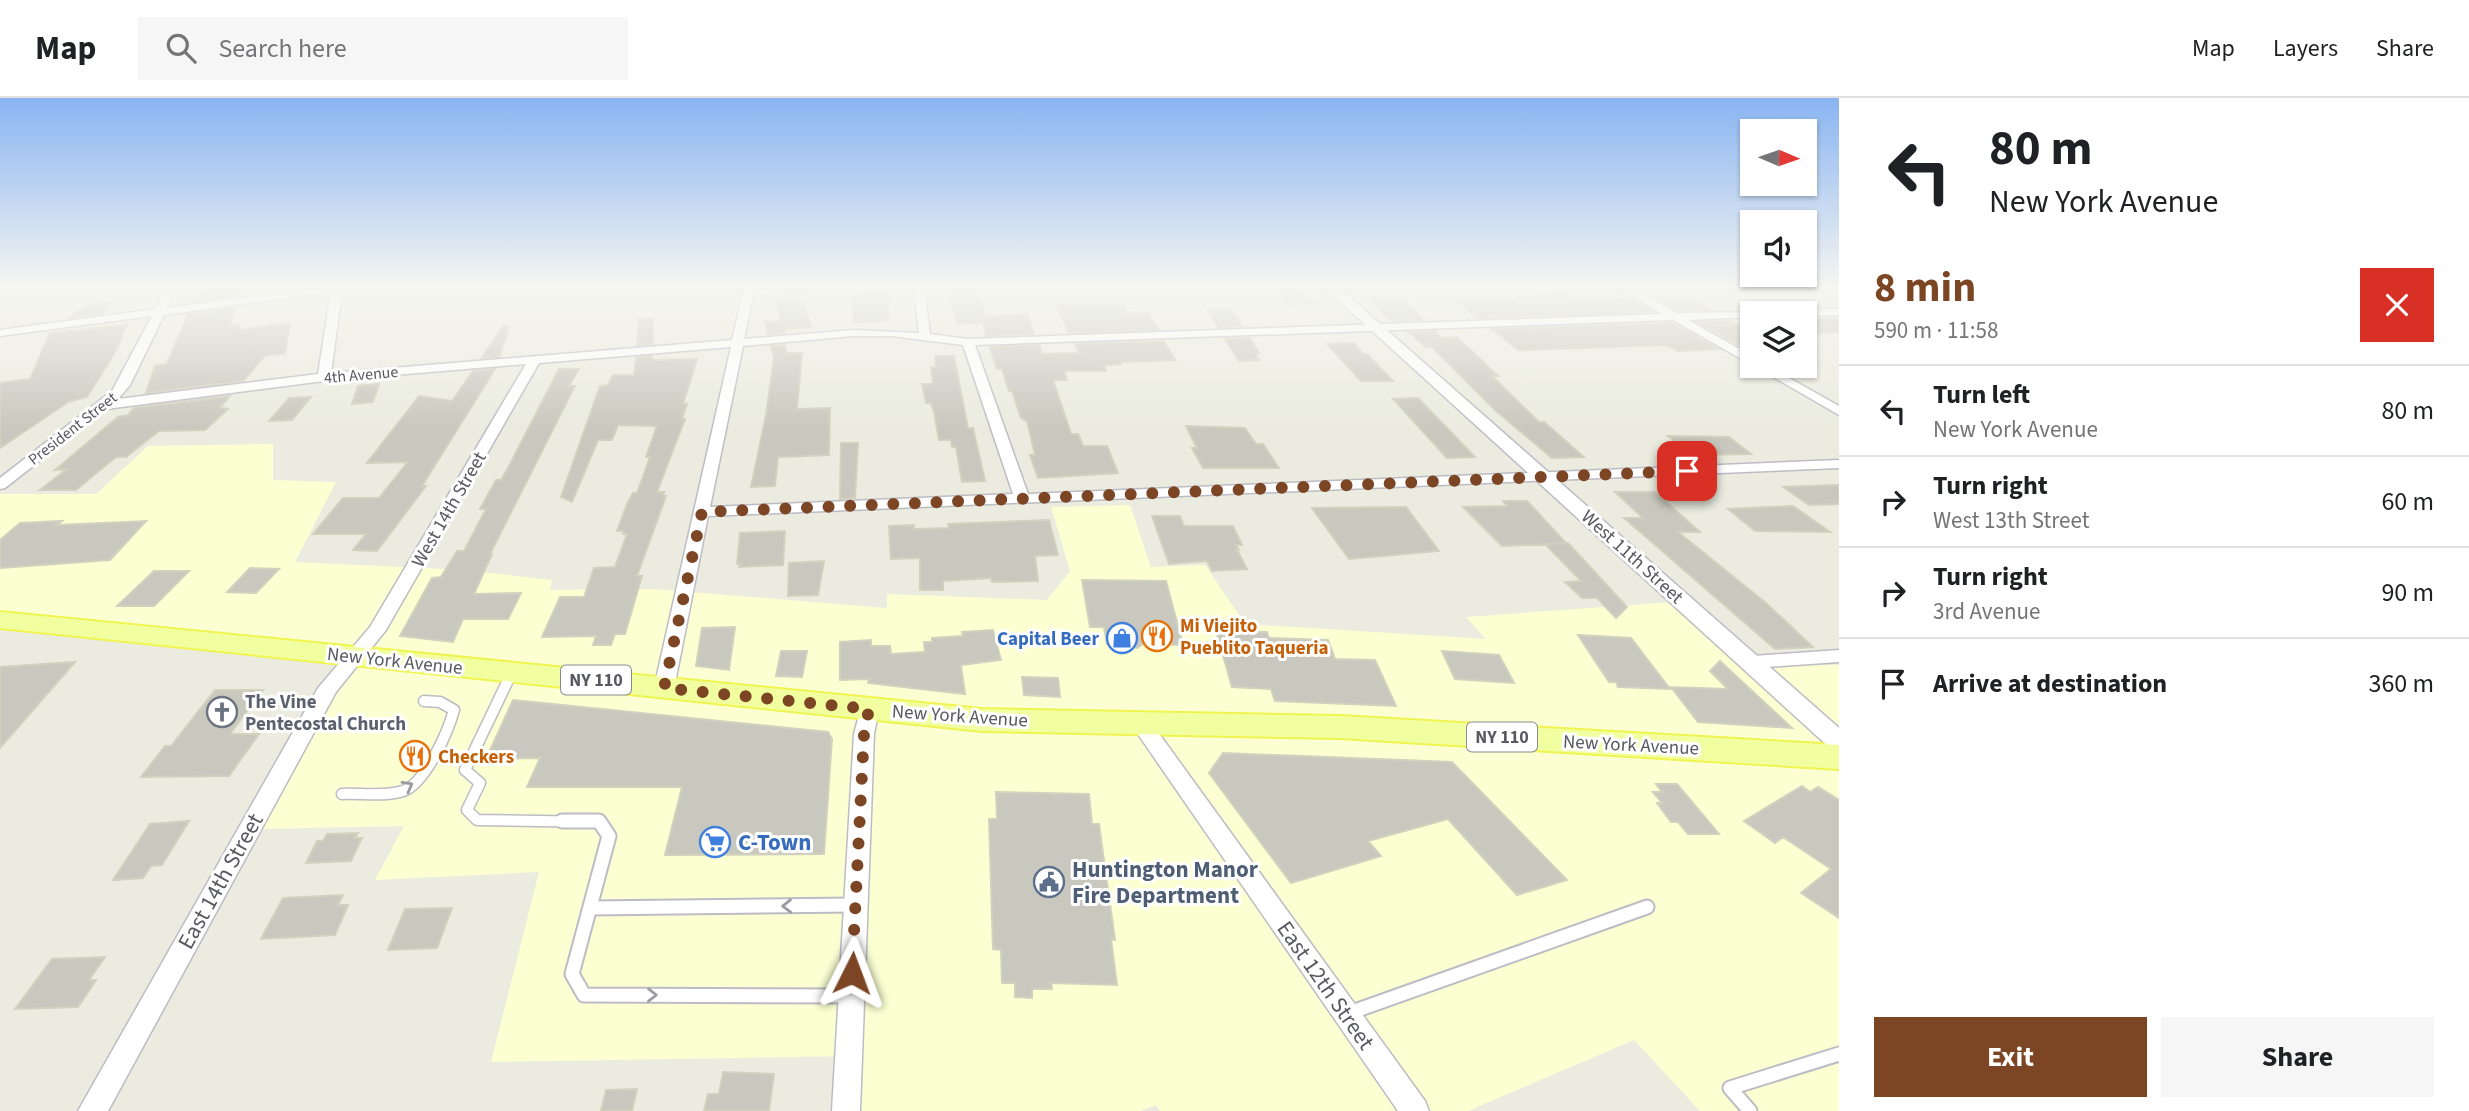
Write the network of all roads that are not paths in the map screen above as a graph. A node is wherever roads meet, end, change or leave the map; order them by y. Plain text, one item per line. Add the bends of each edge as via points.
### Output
1 (149, 335) edge
2 (331, 335) edge
3 (739, 335) edge
4 (831, 335) edge
5 (898, 335) edge
6 (1150, 335) edge
7 (1383, 335) edge
8 (1707, 335) edge
9 (925, 337) joint
10 (738, 342) junction
11 (968, 342) junction
12 (1740, 354) edge
13 (536, 359) junction
14 (324, 377) junction
15 (1781, 378) edge
16 (104, 405) junction
17 (1839, 411) edge
18 (1839, 464) edge
19 (1545, 478) junction
20 (0, 485) edge
21 (1022, 499) junction
22 (702, 512) junction
23 (2, 623) edge
24 (355, 656) junction
25 (1839, 656) edge
26 (1753, 662) junction
27 (512, 672) junction
28 (664, 688) junction
29 (424, 701) dead end
30 (869, 709) junction
31 (1140, 722) junction
32 (1839, 742) edge
33 (1839, 757) edge
34 (342, 794) dead end
35 (855, 905) junction
36 (1647, 907) dead end
37 (590, 908) junction
38 (851, 996) junction
39 (1348, 1014) junction
40 (1839, 1054) edge
41 (92, 1111) edge
42 (846, 1111) edge
43 (1415, 1111) edge
44 (1750, 1111) edge

1 - 16 street, President Street via 124,385
2 - 14 street
3 - 10 street
4 - 10 street, 4th Avenue
5 - 9 street, 4th Avenue
6 - 11 street, 4th Avenue
7 - 19 street, West 11th Street
8 - 12 street
9 - 11 street, 4th Avenue
10 - 13 street, 4th Avenue
10 - 22 street
11 - 21 street
13 - 14 street, 4th Avenue
13 - 24 street, West 14th Street via 377,630
14 - 16 street, 4th Avenue
15 - 17 street
16 - 20 street, President Street
18 - 19 street
19 - 21 street
19 - 26 street, West 11th Street
21 - 22 street
22 - 28 street
23 - 24 main road, New York Avenue / NY 110
24 - 27 main road, New York Avenue / NY 110
24 - 41 street, East 14th Street via 328,688
25 - 26 street
26 - 32 street, West 11th Street
27 - 28 main road, New York Avenue / NY 110
27 - 37 lane via 465,770 480,783 467,810 477,820 599,821 609,836
28 - 30 main road, New York Avenue / NY 110
34 -> 29 lane via 401,792 422,778 454,710 440,702
30 - 31 main road, New York Avenue / NY 110 via 982,720
30 - 35 street
31 - 33 main road, New York Avenue / NY 110 via 1340,727
31 - 39 street, East 12th Street
35 -> 37 lane
35 - 38 street
36 - 39 lane
37 -> 38 lane via 572,974 584,995
38 - 42 street
39 - 43 street, East 12th Street
40 - 44 lane via 1730,1088

